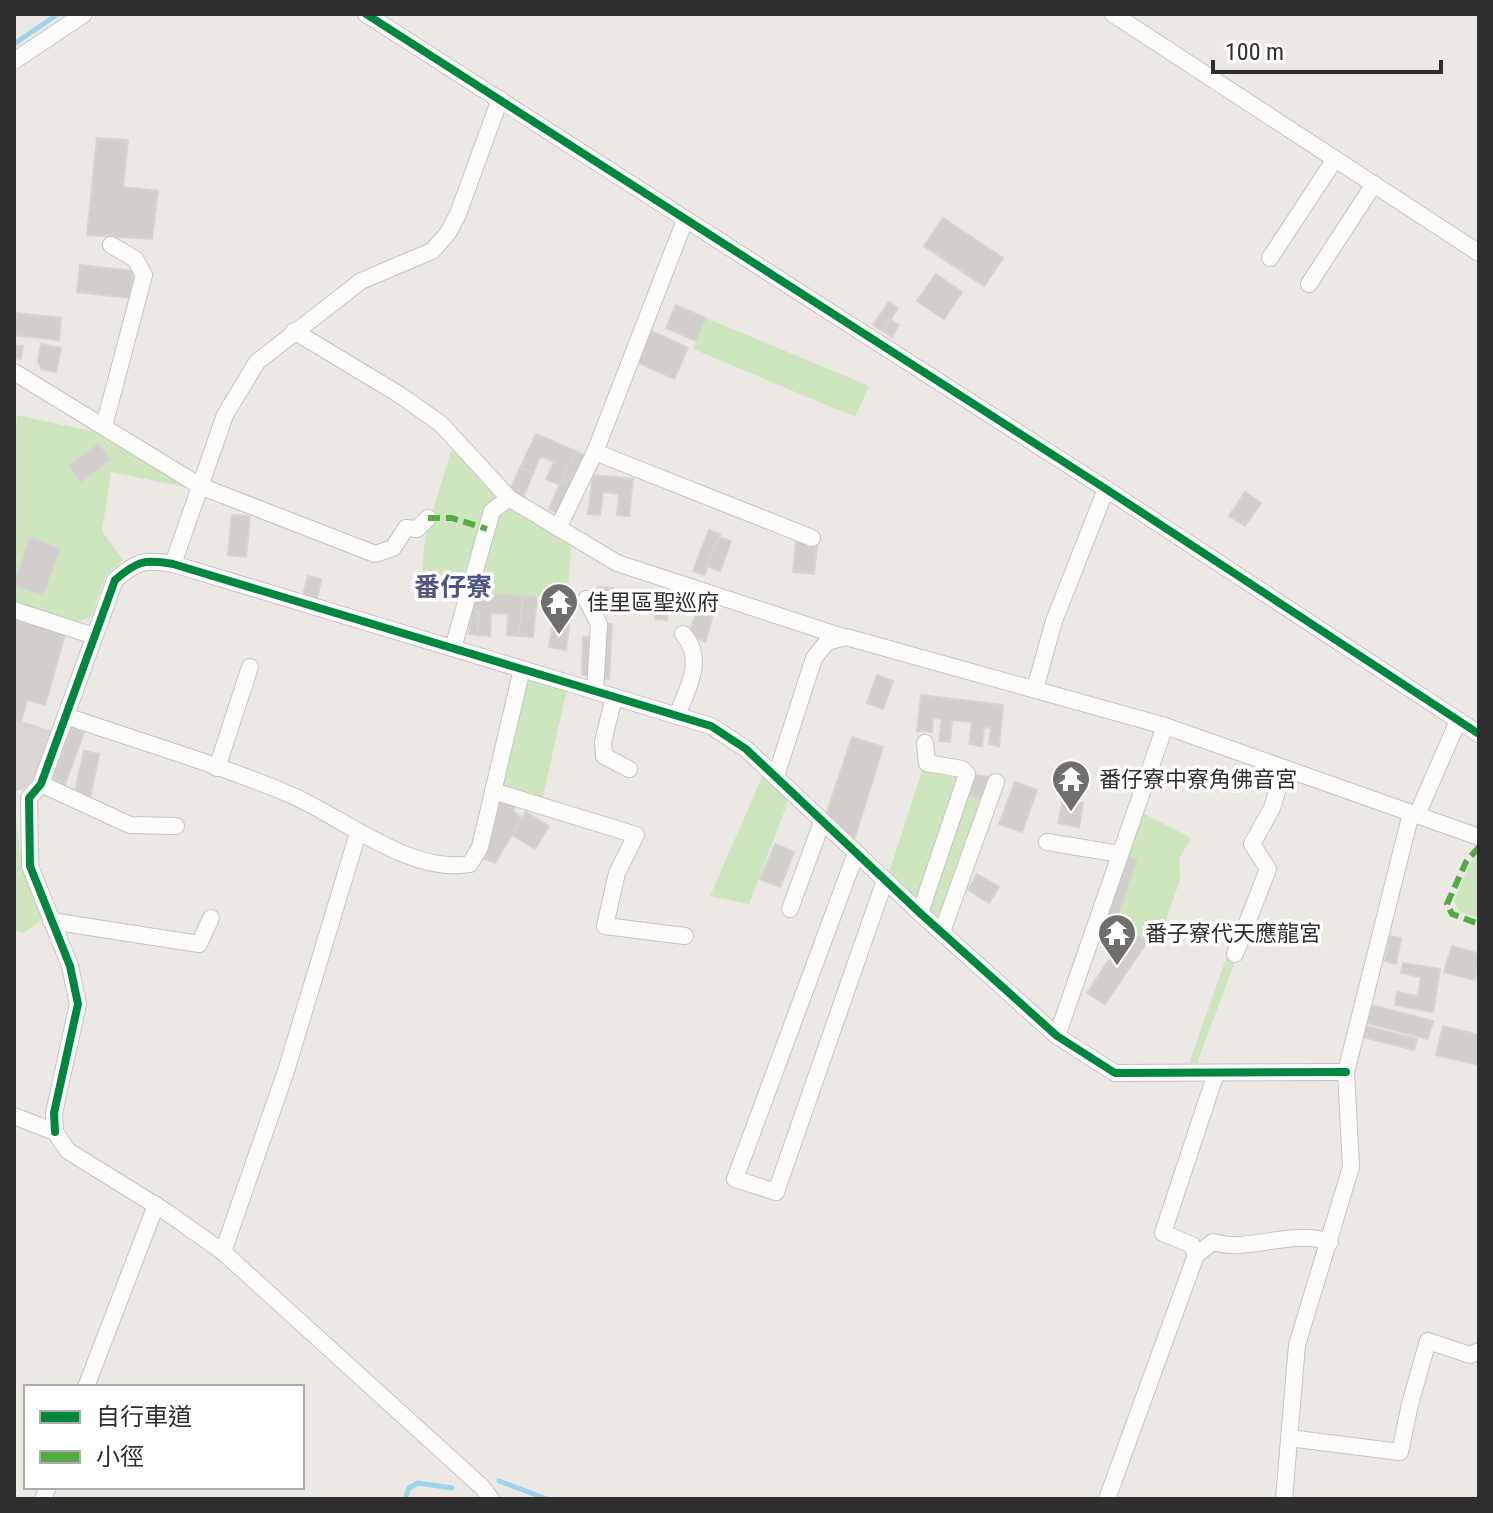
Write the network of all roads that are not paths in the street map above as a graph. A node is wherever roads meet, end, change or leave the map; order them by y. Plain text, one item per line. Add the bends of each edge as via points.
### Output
1 (84, 14) edge
2 (366, 14) edge
3 (1113, 14) edge
4 (14, 61) edge
5 (500, 99) junction
6 (1335, 159) junction
7 (1374, 184) junction
8 (685, 220) junction
9 (111, 245) dead end
10 (1479, 253) edge
11 (1270, 258) dead end
12 (1309, 284) dead end
13 (294, 331) junction
14 (14, 372) edge
15 (104, 426) junction
16 (595, 452) junction
17 (200, 486) junction
18 (1106, 489) junction
19 (509, 498) junction
20 (428, 518) dead end
21 (558, 528) junction
22 (812, 538) dead end
23 (173, 564) junction
24 (586, 599) dead end
25 (14, 610) edge
26 (683, 634) dead end
27 (94, 636) junction
28 (846, 637) junction
29 (453, 648) junction
30 (250, 667) dead end
31 (522, 669) junction
32 (1035, 689) junction
33 (595, 691) junction
34 (614, 697) junction
35 (66, 716) junction
36 (677, 716) junction
37 (1458, 721) junction
38 (1165, 726) junction
39 (1479, 734) edge
40 (925, 743) dead end
41 (217, 768) junction
42 (1284, 768) junction
43 (629, 769) dead end
44 (776, 776) junction
45 (996, 782) dead end
46 (41, 784) junction
47 (493, 791) junction
48 (21, 797) edge
49 (1414, 814) junction
50 (822, 822) junction
51 (176, 826) dead end
52 (358, 833) junction
53 (1479, 837) edge
54 (1047, 842) dead end
55 (856, 853) junction
56 (1120, 854) junction
57 (885, 880) junction
58 (790, 909) dead end
59 (920, 913) junction
60 (211, 918) dead end
61 (51, 921) junction
62 (942, 932) junction
63 (685, 936) dead end
64 (1235, 954) dead end
65 (1057, 1036) junction
66 (1346, 1072) junction
67 (1216, 1073) junction
68 (14, 1116) edge
69 (55, 1132) junction
70 (156, 1205) junction
71 (1330, 1242) junction
72 (223, 1252) junction
73 (1196, 1255) junction
74 (1479, 1351) edge
75 (87, 1385) edge
76 (1289, 1438) junction
77 (491, 1499) edge
78 (1107, 1499) edge
79 (1284, 1499) edge

1 - 4 street
2 - 5 street
3 - 6 street
5 - 8 street
5 - 13 street via 448,233 432,251 361,281
6 - 7 street
6 - 11 street
7 - 10 street
7 - 12 street
8 - 16 street
8 - 18 street
9 - 15 street via 135,259 144,275
13 - 17 street via 257,362 225,415
13 - 19 street via 441,424
14 - 15 street
15 - 17 street
16 - 21 street
16 - 22 street
17 - 20 street via 375,554 393,548 406,528 417,529
17 - 23 street
18 - 32 street via 1054,621
18 - 37 street
19 - 21 street
19 - 29 street via 492,511
21 - 28 street via 617,563
23 - 27 street via 151,560 132,565 115,580
23 - 29 street
24 - 33 street via 599,624
25 - 27 street
26 - 36 street via 695,656
27 - 35 street
28 - 32 street
28 - 44 street via 827,642 814,658
29 - 31 street
30 - 41 street
31 - 33 street
31 - 47 street
32 - 38 street
33 - 34 street
34 - 36 street
34 - 43 street via 604,756
35 - 41 street
35 - 46 street
36 - 44 street via 711,726
37 - 39 street
37 - 49 street
38 - 42 street
38 - 56 street
40 - 59 street via 927,763 967,774
41 - 52 street via 294,796
42 - 49 street
42 - 64 street via 1272,808 1252,844 1268,869
44 - 50 street
45 - 62 street
46 - 48 street
46 - 51 street via 130,825
47 - 52 street via 480,847 470,864 425,861
47 - 63 street via 636,835 617,873 605,926
48 - 61 street via 30,866
49 - 53 street
49 - 66 street
50 - 55 street
50 - 58 street
52 - 72 street via 286,1071
54 - 56 street
55 - 57 street
55 - 57 street via 735,1179 776,1192
56 - 65 street
57 - 59 street
59 - 62 street
60 - 61 street via 199,944
61 - 69 street via 70,966 78,1004 54,1113
62 - 65 street
65 - 67 street via 1115,1073
66 - 67 street
66 - 71 street via 1351,1167
67 - 73 street via 1163,1233 1192,1245
68 - 69 street
69 - 70 street via 68,1151
70 - 72 street
70 - 75 street
71 - 73 street via 1316,1237 1237,1246 1213,1242
71 - 76 street via 1297,1345
72 - 77 street
73 - 78 street
74 - 76 street via 1470,1355 1428,1341 1400,1452
76 - 79 street

